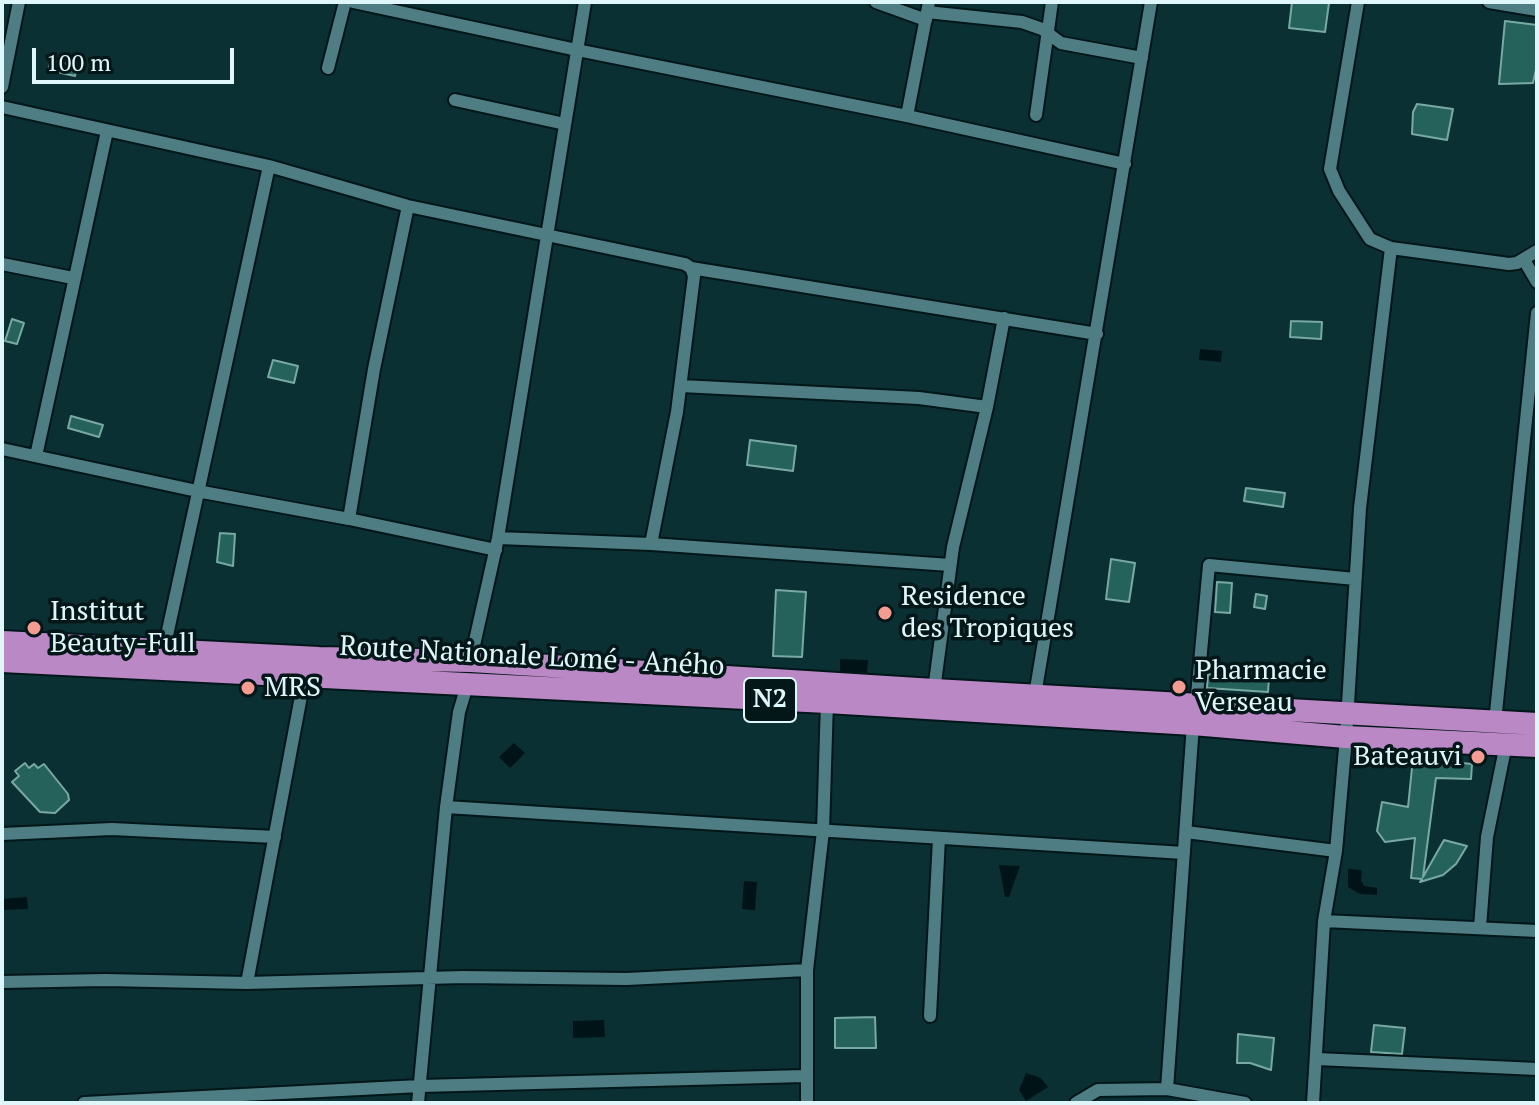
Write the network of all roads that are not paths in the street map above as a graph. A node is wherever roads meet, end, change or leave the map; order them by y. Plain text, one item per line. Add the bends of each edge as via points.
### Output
1 (19, 2) edge
2 (345, 2) edge
3 (353, 2) edge
4 (585, 2) edge
5 (876, 2) edge
6 (1052, 2) edge
7 (1151, 2) edge
8 (1358, 2) edge
9 (1489, 2) edge
10 (1537, 10) edge
11 (927, 11) edge
12 (1048, 34) junction
13 (577, 50) junction
14 (1142, 58) junction
15 (328, 68) dead end
16 (2, 87) edge
17 (455, 100) dead end
18 (2, 107) edge
19 (1036, 115) dead end
20 (907, 116) junction
21 (565, 124) junction
22 (107, 131) junction
23 (1125, 164) junction
24 (269, 166) junction
25 (408, 206) junction
26 (548, 236) junction
27 (1391, 248) junction
28 (1537, 251) edge
29 (1524, 260) junction
30 (2, 264) edge
31 (691, 268) junction
32 (73, 278) junction
33 (1537, 282) edge
34 (1537, 313) edge
35 (1004, 318) junction
36 (1097, 334) junction
37 (681, 386) junction
38 (1531, 404) edge
39 (987, 407) junction
40 (2, 449) edge
41 (36, 456) junction
42 (197, 491) junction
43 (349, 519) junction
44 (497, 544) junction
45 (651, 544) junction
46 (950, 565) junction
47 (1355, 579) junction
48 (2, 642) edge
49 (164, 649) junction
50 (2, 661) edge
51 (469, 672) junction
52 (305, 675) junction
53 (934, 690) junction
54 (827, 702) junction
55 (1033, 706) junction
56 (1194, 715) junction
57 (1495, 722) junction
58 (1537, 724) edge
59 (1346, 726) junction
60 (1506, 744) junction
61 (1537, 746) edge
62 (446, 807) junction
63 (823, 831) junction
64 (1186, 832) junction
65 (2, 834) edge
66 (275, 837) junction
67 (939, 838) junction
68 (1336, 851) junction
69 (1184, 853) junction
70 (1324, 921) junction
71 (1480, 927) junction
72 (1537, 931) edge
73 (807, 970) junction
74 (431, 977) junction
75 (2, 982) edge
76 (247, 983) junction
77 (930, 1016) dead end
78 (1317, 1059) junction
79 (1537, 1069) edge
80 (805, 1076) junction
81 (420, 1086) junction
82 (1167, 1089) junction
83 (88, 1103) edge
84 (418, 1103) edge
85 (807, 1103) edge
86 (1076, 1103) edge
87 (1245, 1103) edge
88 (1313, 1103) edge

1 - 16 street
2 - 15 street
3 - 13 street
4 - 13 street
5 - 11 street
6 - 12 street
7 - 14 street
8 - 27 street via 1330,169 1370,239
9 - 10 street
11 - 12 street via 1022,22
11 - 20 street
12 - 14 street via 1064,44
12 - 19 street
13 - 20 street
13 - 21 street
14 - 23 street
17 - 21 street
18 - 22 street
20 - 23 street
21 - 26 street
22 - 24 street
22 - 32 street
23 - 36 street
24 - 25 street
24 - 42 street
25 - 26 street
25 - 43 street
26 - 31 street
26 - 44 street
27 - 29 street via 1509,264
27 - 47 street
28 - 29 street
29 - 33 street
30 - 32 street
31 - 35 street
31 - 37 street
32 - 41 street
34 - 38 street
35 - 36 street
35 - 39 street
36 - 55 street
37 - 39 street via 919,398
37 - 45 street
38 - 57 street
39 - 46 street
40 - 41 street
41 - 42 street
42 - 43 street
42 - 49 street
43 - 44 street
44 - 45 street
44 - 51 street
45 - 46 street
46 - 53 street
47 - 56 street via 1209,565
47 - 59 street
48 - 49 highway, Route Nationale Lomé - Aného / N2
49 - 51 highway, Route Nationale Lomé - Aného / N2
50 - 52 highway, Route Nationale Lomé - Aného / N2
51 - 52 highway, Route Nationale Lomé - Aného / N2
51 - 53 highway, Route Nationale Lomé - Aného / N2
51 - 54 highway, Route Nationale Lomé - Aného / N2
51 - 62 street
52 - 66 street
53 - 55 highway, Route Nationale Lomé - Aného / N2
54 - 55 highway, Route Nationale Lomé - Aného / N2
54 - 63 street
55 - 56 highway, Route Nationale Lomé - Aného / N2
56 - 59 highway, Route Nationale Lomé - Aného / N2
56 - 64 street
57 - 58 highway, Route Nationale Lomé - Aného / N2
57 - 59 highway, Route Nationale Lomé - Aného / N2
59 - 60 highway, Route Nationale Lomé - Aného / N2
59 - 68 street
60 - 61 highway, Route Nationale Lomé - Aného / N2
60 - 71 street via 1487,837
62 - 63 street
62 - 74 street
63 - 67 street
63 - 73 street
64 - 68 street
64 - 69 street
65 - 66 street via 112,829
66 - 76 street
67 - 69 street
67 - 77 street
68 - 70 street
69 - 82 street
70 - 71 street
70 - 78 street
71 - 72 street
73 - 74 street via 627,979
73 - 80 street
74 - 76 street
74 - 81 street
75 - 76 street
78 - 79 street
78 - 88 street
80 - 81 street
80 - 85 street
81 - 83 street
81 - 84 street
82 - 86 street via 1098,1090
82 - 87 street

